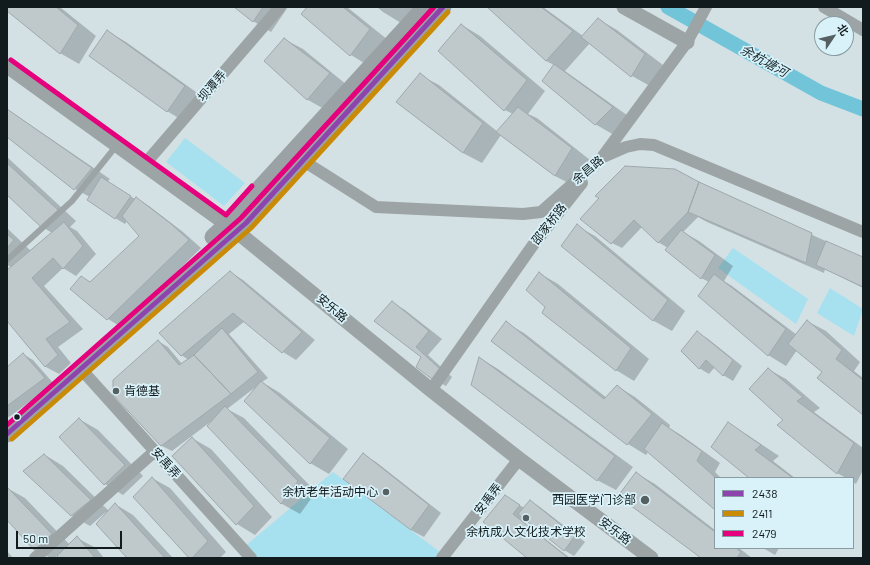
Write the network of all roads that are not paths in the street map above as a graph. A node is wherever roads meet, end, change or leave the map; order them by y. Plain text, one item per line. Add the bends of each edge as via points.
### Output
1 (280, 7) edge
2 (426, 7) edge
3 (443, 7) edge
4 (624, 7) edge
5 (706, 7) edge
6 (824, 7) edge
7 (863, 30) edge
8 (687, 42) junction
9 (7, 66) edge
10 (117, 145) junction
11 (602, 157) junction
12 (302, 160) junction
13 (144, 165) junction
14 (232, 227) junction
15 (863, 232) edge
16 (7, 260) edge
17 (81, 369) junction
18 (431, 390) junction
19 (7, 424) edge
20 (7, 434) edge
21 (155, 450) junction
22 (519, 460) junction
23 (36, 558) edge
24 (251, 558) edge
25 (442, 558) edge
26 (651, 558) edge

1 - 13 street, 坝潭弄
2 - 14 main road
3 - 12 main road
4 - 8 street
5 - 8 street, 邵家桥路
6 - 7 street
8 - 11 street, 邵家桥路
9 - 10 street, 安乐路
10 - 13 street, 安乐路
10 - 16 lane via 72,201
11 - 12 street, 余昌路 via 541,212 523,214 376,207
11 - 15 street, 余昌路 via 626,147 654,145
11 - 18 street, 邵家桥路 via 533,245
12 - 14 main road via 246,223
13 - 14 street, 安乐路
14 - 17 main road
14 - 18 street, 安乐路
14 - 19 main road
17 - 20 main road
17 - 21 street, 安禹弄
18 - 22 street, 安乐路
21 - 23 street
21 - 24 street, 安禹弄
22 - 25 street, 安禹弄
22 - 26 street, 安乐路

